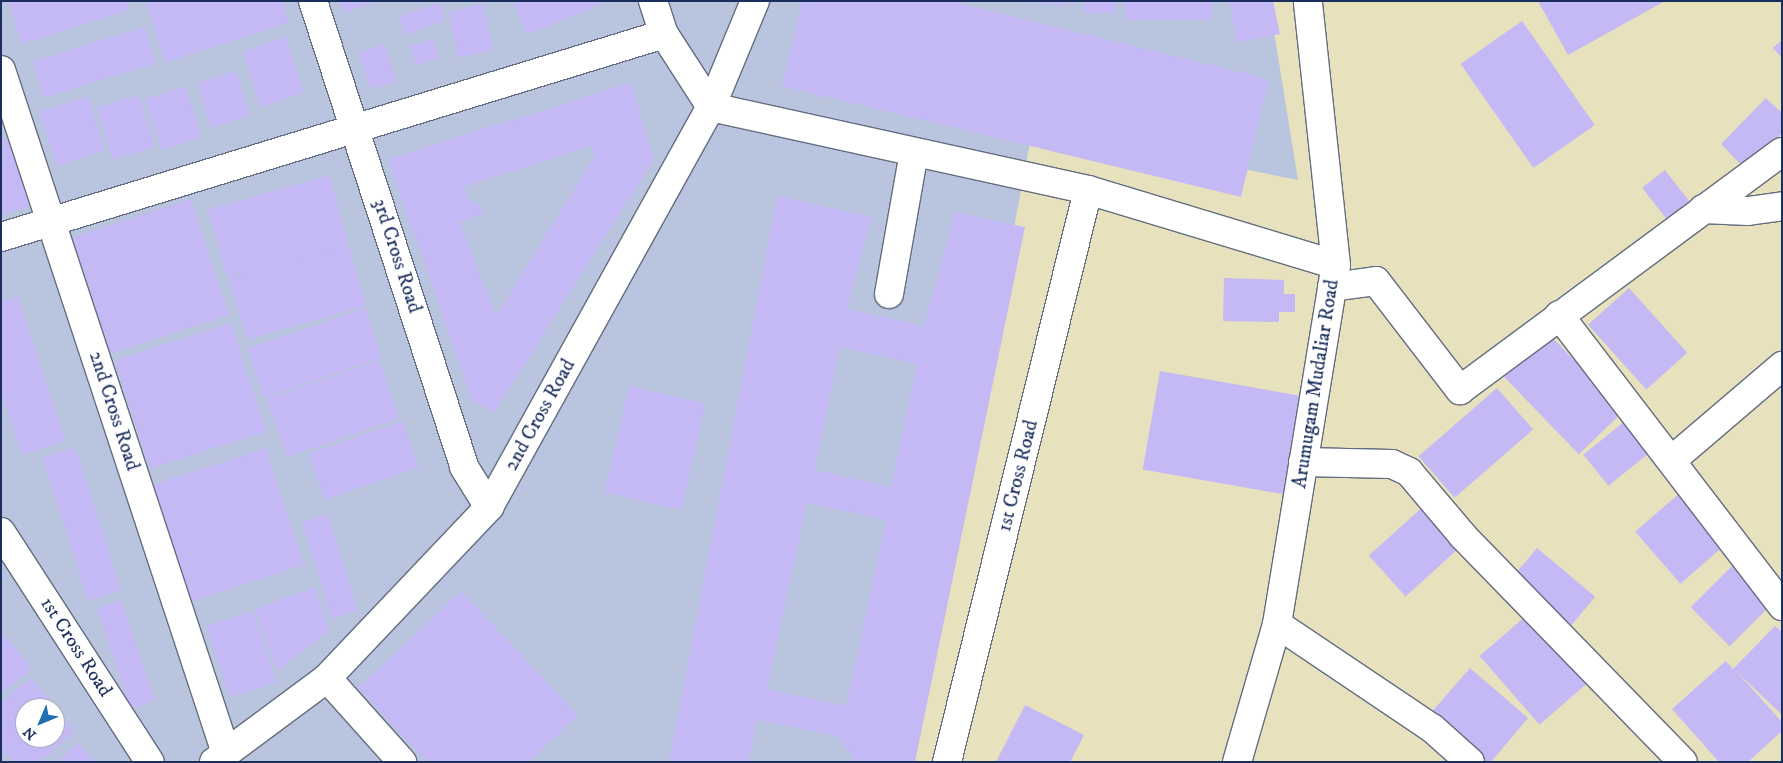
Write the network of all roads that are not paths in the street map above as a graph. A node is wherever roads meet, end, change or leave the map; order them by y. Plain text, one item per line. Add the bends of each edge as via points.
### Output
1 (313, 1) edge
2 (653, 1) edge
3 (755, 1) edge
4 (1314, 4) edge
5 (664, 34) junction
6 (1, 70) edge
7 (711, 107) junction
8 (356, 128) junction
9 (914, 152) junction
10 (1782, 152) edge
11 (1088, 190) junction
12 (1782, 206) edge
13 (1704, 209) junction
14 (51, 221) junction
15 (1, 237) edge
16 (1334, 276) junction
17 (889, 294) dead end
18 (1559, 315) junction
19 (1782, 366) edge
20 (1672, 460) junction
21 (1303, 462) junction
22 (489, 507) junction
23 (1, 532) edge
24 (1782, 606) edge
25 (1277, 624) junction
26 (327, 678) junction
27 (220, 757) edge
28 (150, 762) edge
29 (402, 762) edge
30 (947, 762) edge
31 (1237, 762) edge
32 (1470, 762) edge
33 (1683, 762) edge

1 - 8 street, 3rd Cross Road
2 - 5 street
3 - 7 street, 2nd Cross Road
4 - 16 street, Arumugam Mudaliar Road
5 - 7 street
5 - 8 street
6 - 14 street, 2nd Cross Road
7 - 9 street
7 - 22 street, 2nd Cross Road
8 - 14 street
8 - 22 street, 3rd Cross Road via 464,467
9 - 11 street
9 - 17 street
10 - 13 street
11 - 16 street
11 - 30 street, 1st Cross Road
12 - 13 street via 1748,211
13 - 18 street
14 - 15 street
14 - 27 street, 2nd Cross Road
16 - 18 street via 1376,281 1460,390
16 - 21 street, Arumugam Mudaliar Road
18 - 20 street
19 - 20 street
20 - 24 street
21 - 25 street, Arumugam Mudaliar Road
21 - 33 street via 1392,464 1409,472 1463,536
22 - 26 street, 2nd Cross Road
23 - 28 street, 1st Cross Road
25 - 31 street, Arumugam Mudaliar Road
25 - 32 street via 1432,728
26 - 27 street, 2nd Cross Road
26 - 29 street

